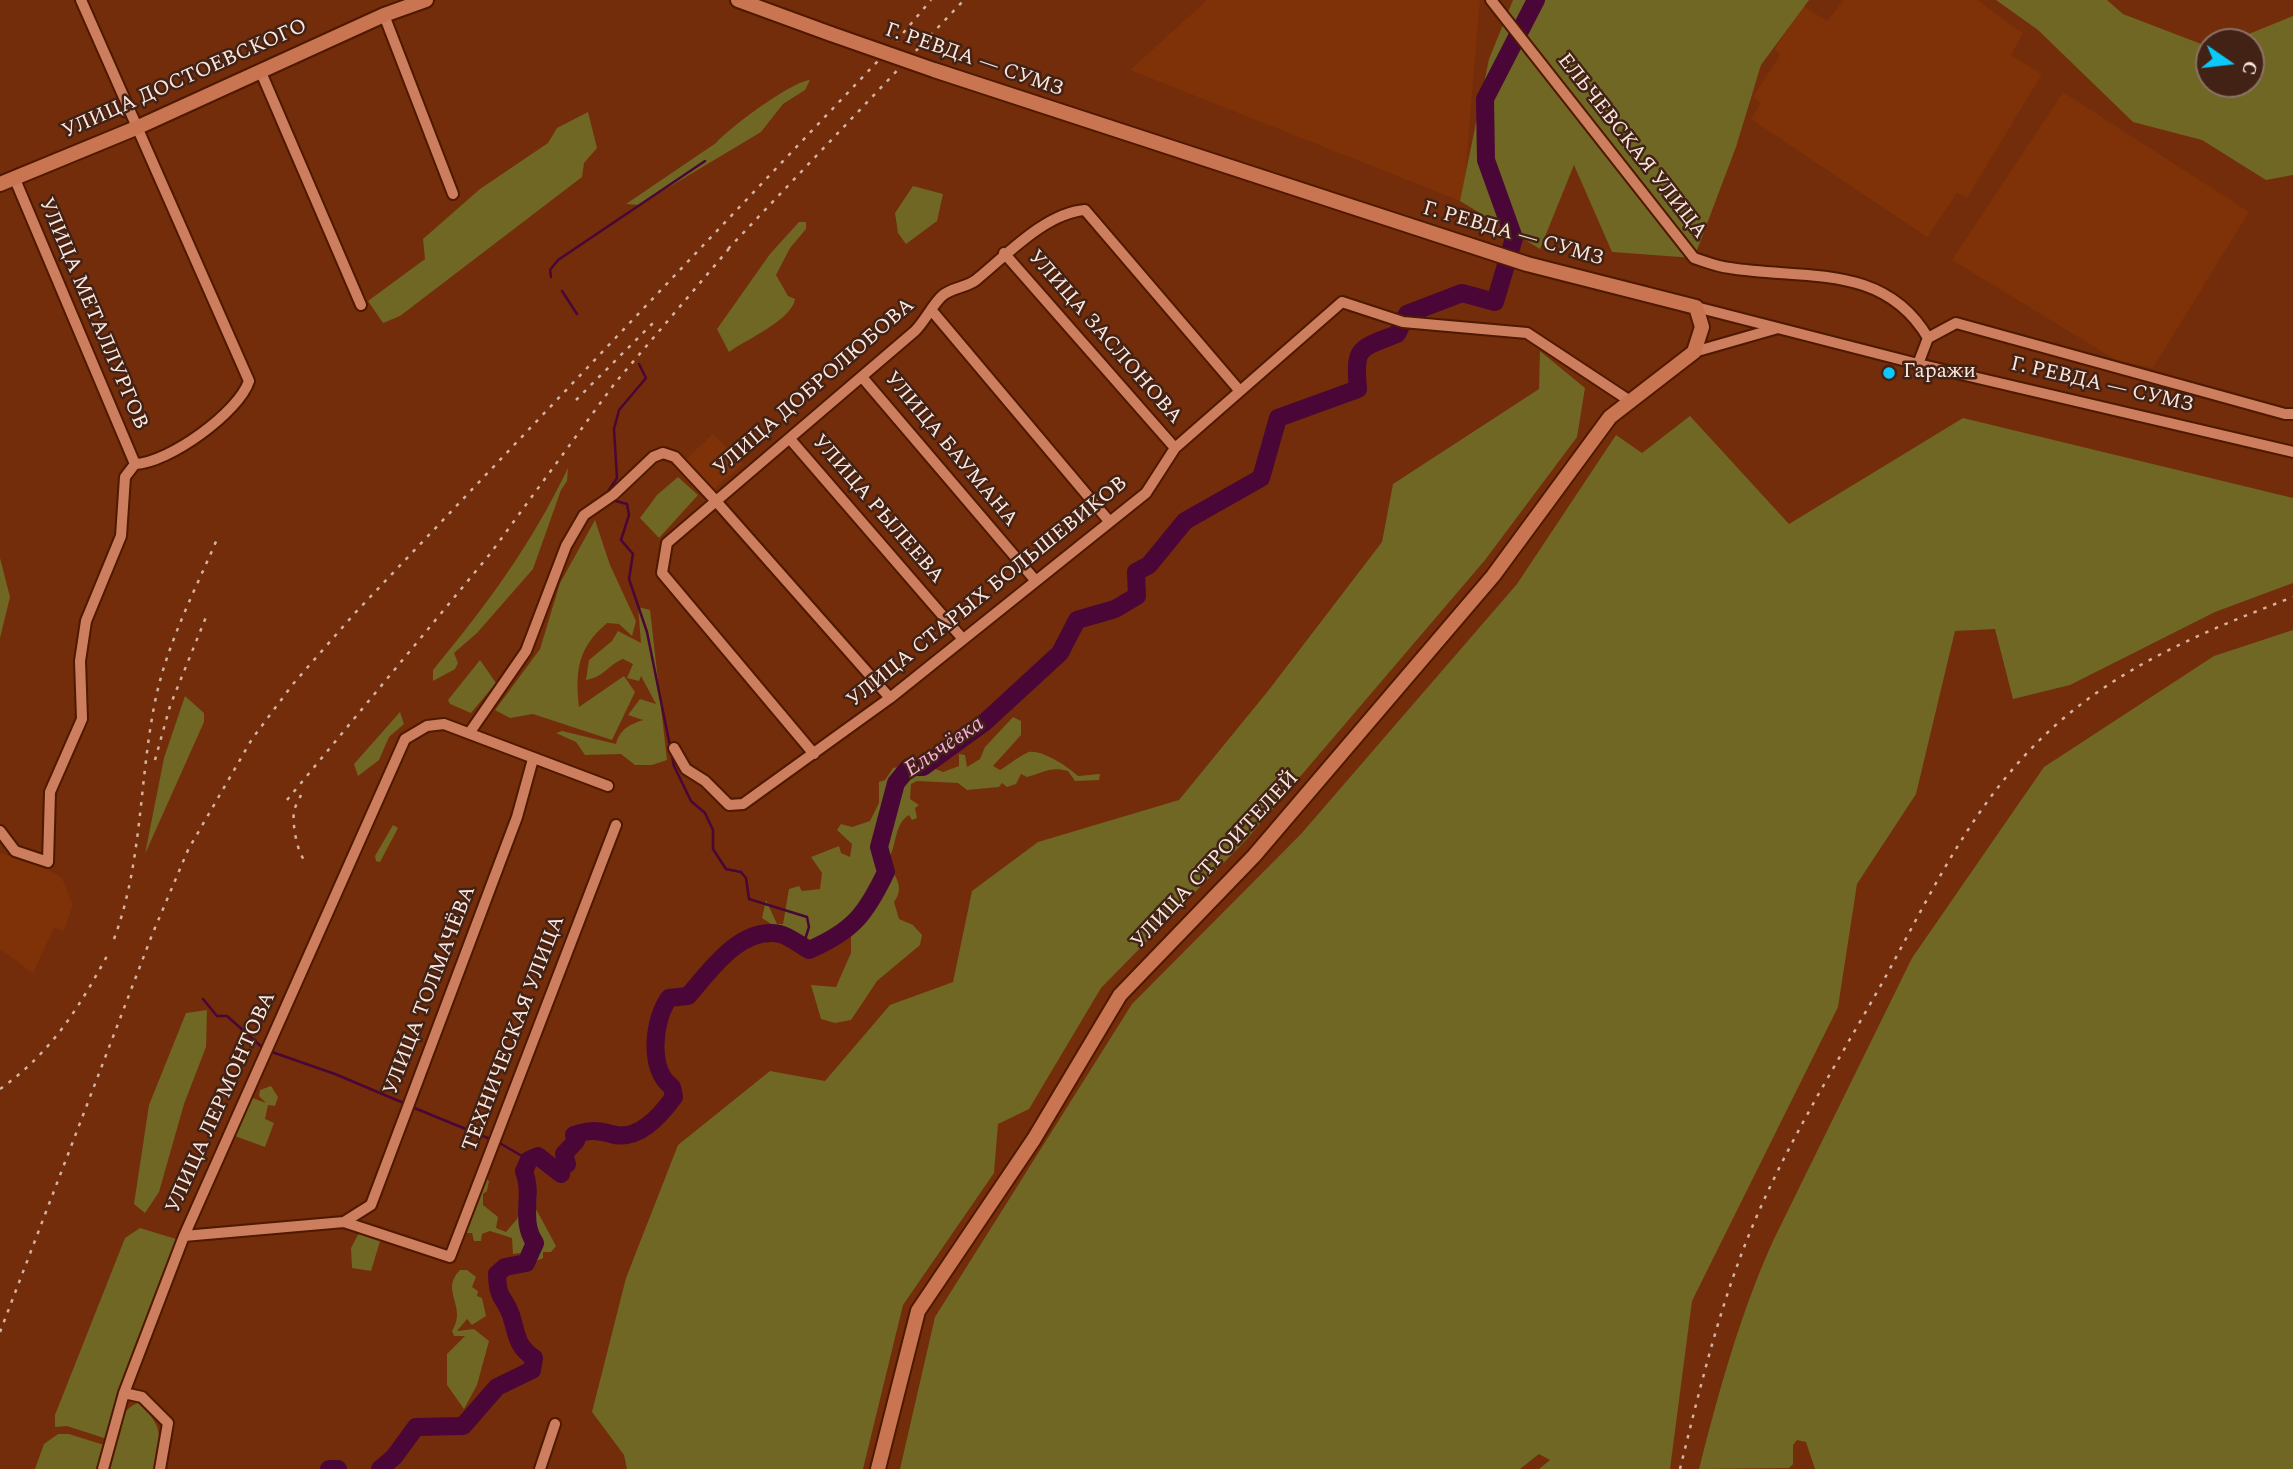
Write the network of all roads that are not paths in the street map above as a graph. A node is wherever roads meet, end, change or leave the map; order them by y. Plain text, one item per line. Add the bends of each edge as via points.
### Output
1 (81, 0) edge
2 (737, 0) edge
3 (1491, 0) edge
4 (415, 1) edge
5 (384, 15) junction
6 (260, 70) junction
7 (136, 128) junction
8 (14, 177) junction
9 (0, 184) edge
10 (453, 194) dead end
11 (1004, 253) junction
12 (361, 305) dead end
13 (1696, 307) junction
14 (933, 312) junction
15 (1778, 328) junction
16 (1928, 338) junction
17 (1694, 352) junction
18 (1918, 364) junction
19 (862, 377) junction
20 (1239, 390) junction
21 (1630, 401) junction
22 (2293, 414) edge
23 (790, 439) junction
24 (1175, 448) junction
25 (2293, 452) edge
26 (135, 464) junction
27 (715, 500) junction
28 (1109, 521) junction
29 (1035, 580) junction
30 (962, 638) junction
31 (890, 698) junction
32 (470, 732) junction
33 (674, 748) dead end
34 (814, 754) junction
35 (533, 759) junction
36 (608, 786) dead end
37 (616, 825) dead end
38 (0, 831) edge
39 (344, 1222) junction
40 (184, 1236) junction
41 (124, 1392) junction
42 (555, 1424) dead end
43 (103, 1469) edge
44 (160, 1469) edge
45 (540, 1469) edge
46 (878, 1469) edge

1 - 7 street
2 - 13 main road, Г. РЕВДА — СУМЗ, bridge via 934,70 1515,260
3 - 16 street, ЕЛЬЧЕВСКАЯ УЛИЦА via 1694,258 1729,268 1843,277 1880,293 1916,317
4 - 5 main road, УЛИЦА ДОСТОЕВСКОГО
5 - 6 main road, УЛИЦА ДОСТОЕВСКОГО
5 - 10 street
6 - 7 main road, УЛИЦА ДОСТОЕВСКОГО
6 - 12 street
7 - 8 main road, УЛИЦА ДОСТОЕВСКОГО
7 - 26 street, УЛИЦА МЕТАЛЛУРГОВ via 249,380 245,391 205,430 162,458
8 - 9 main road, УЛИЦА ДОСТОЕВСКОГО
8 - 26 street, УЛИЦА МЕТАЛЛУРГОВ
11 - 14 street, УЛИЦА ДОБРОЛЮБОВА via 973,282 953,287 938,299
11 - 20 street, УЛИЦА ДОБРОЛЮБОВА via 1068,211 1084,210
11 - 24 street, УЛИЦА ЗАСЛОНОВА
13 - 15 street, Г. РЕВДА — СУМЗ
13 - 17 main road via 1702,327
14 - 19 street, УЛИЦА ДОБРОЛЮБОВА
14 - 28 street
15 - 17 street, УЛИЦА СТРОИТЕЛЕЙ
15 - 18 street, Г. РЕВДА — СУМЗ
16 - 18 street
16 - 22 street via 1955,323
17 - 21 main road, УЛИЦА СТРОИТЕЛЕЙ
18 - 25 street, Г. РЕВДА — СУМЗ
19 - 23 street, УЛИЦА ДОБРОЛЮБОВА
19 - 29 street, УЛИЦА БАУМАНА
20 - 21 street, УЛИЦА СТАРЫХ БОЛЬШЕВИКОВ via 1342,302 1403,323 1527,333
20 - 24 street, УЛИЦА СТАРЫХ БОЛЬШЕВИКОВ
21 - 46 main road, УЛИЦА СТРОИТЕЛЕЙ via 1609,417 1493,576 1263,845 1119,995 1034,1139 918,1311
23 - 27 street, УЛИЦА ДОБРОЛЮБОВА
23 - 30 street, УЛИЦА РЫЛЕЕВА
24 - 28 street, УЛИЦА СТАРЫХ БОЛЬШЕВИКОВ via 1146,493
26 - 38 street, УЛИЦА МЕТАЛЛУРГОВ via 125,477 121,536 86,621 80,661 82,719 50,792 48,862 15,851
27 - 31 street
27 - 32 street via 674,457 663,453 589,510 566,546 526,652
27 - 34 street, УЛИЦА ДОБРОЛЮБОВА via 667,543 662,573
28 - 29 street, УЛИЦА СТАРЫХ БОЛЬШЕВИКОВ
29 - 30 street, УЛИЦА СТАРЫХ БОЛЬШЕВИКОВ
30 - 31 street, УЛИЦА СТАРЫХ БОЛЬШЕВИКОВ
31 - 34 street, УЛИЦА СТАРЫХ БОЛЬШЕВИКОВ
32 - 35 street
32 - 40 street, УЛИЦА ЛЕРМОНТОВА via 438,724 405,738
33 - 34 street, УЛИЦА СТАРЫХ БОЛЬШЕВИКОВ via 686,769 734,806
35 - 36 street
35 - 39 street, УЛИЦА ТОЛМАЧЁВА via 517,817 371,1205
37 - 39 street, ТЕХНИЧЕСКАЯ УЛИЦА via 450,1257
39 - 40 street
40 - 41 street, УЛИЦА ЛЕРМОНТОВА
41 - 43 street, УЛИЦА ЛЕРМОНТОВА
41 - 44 street via 142,1397 168,1423
42 - 45 street

